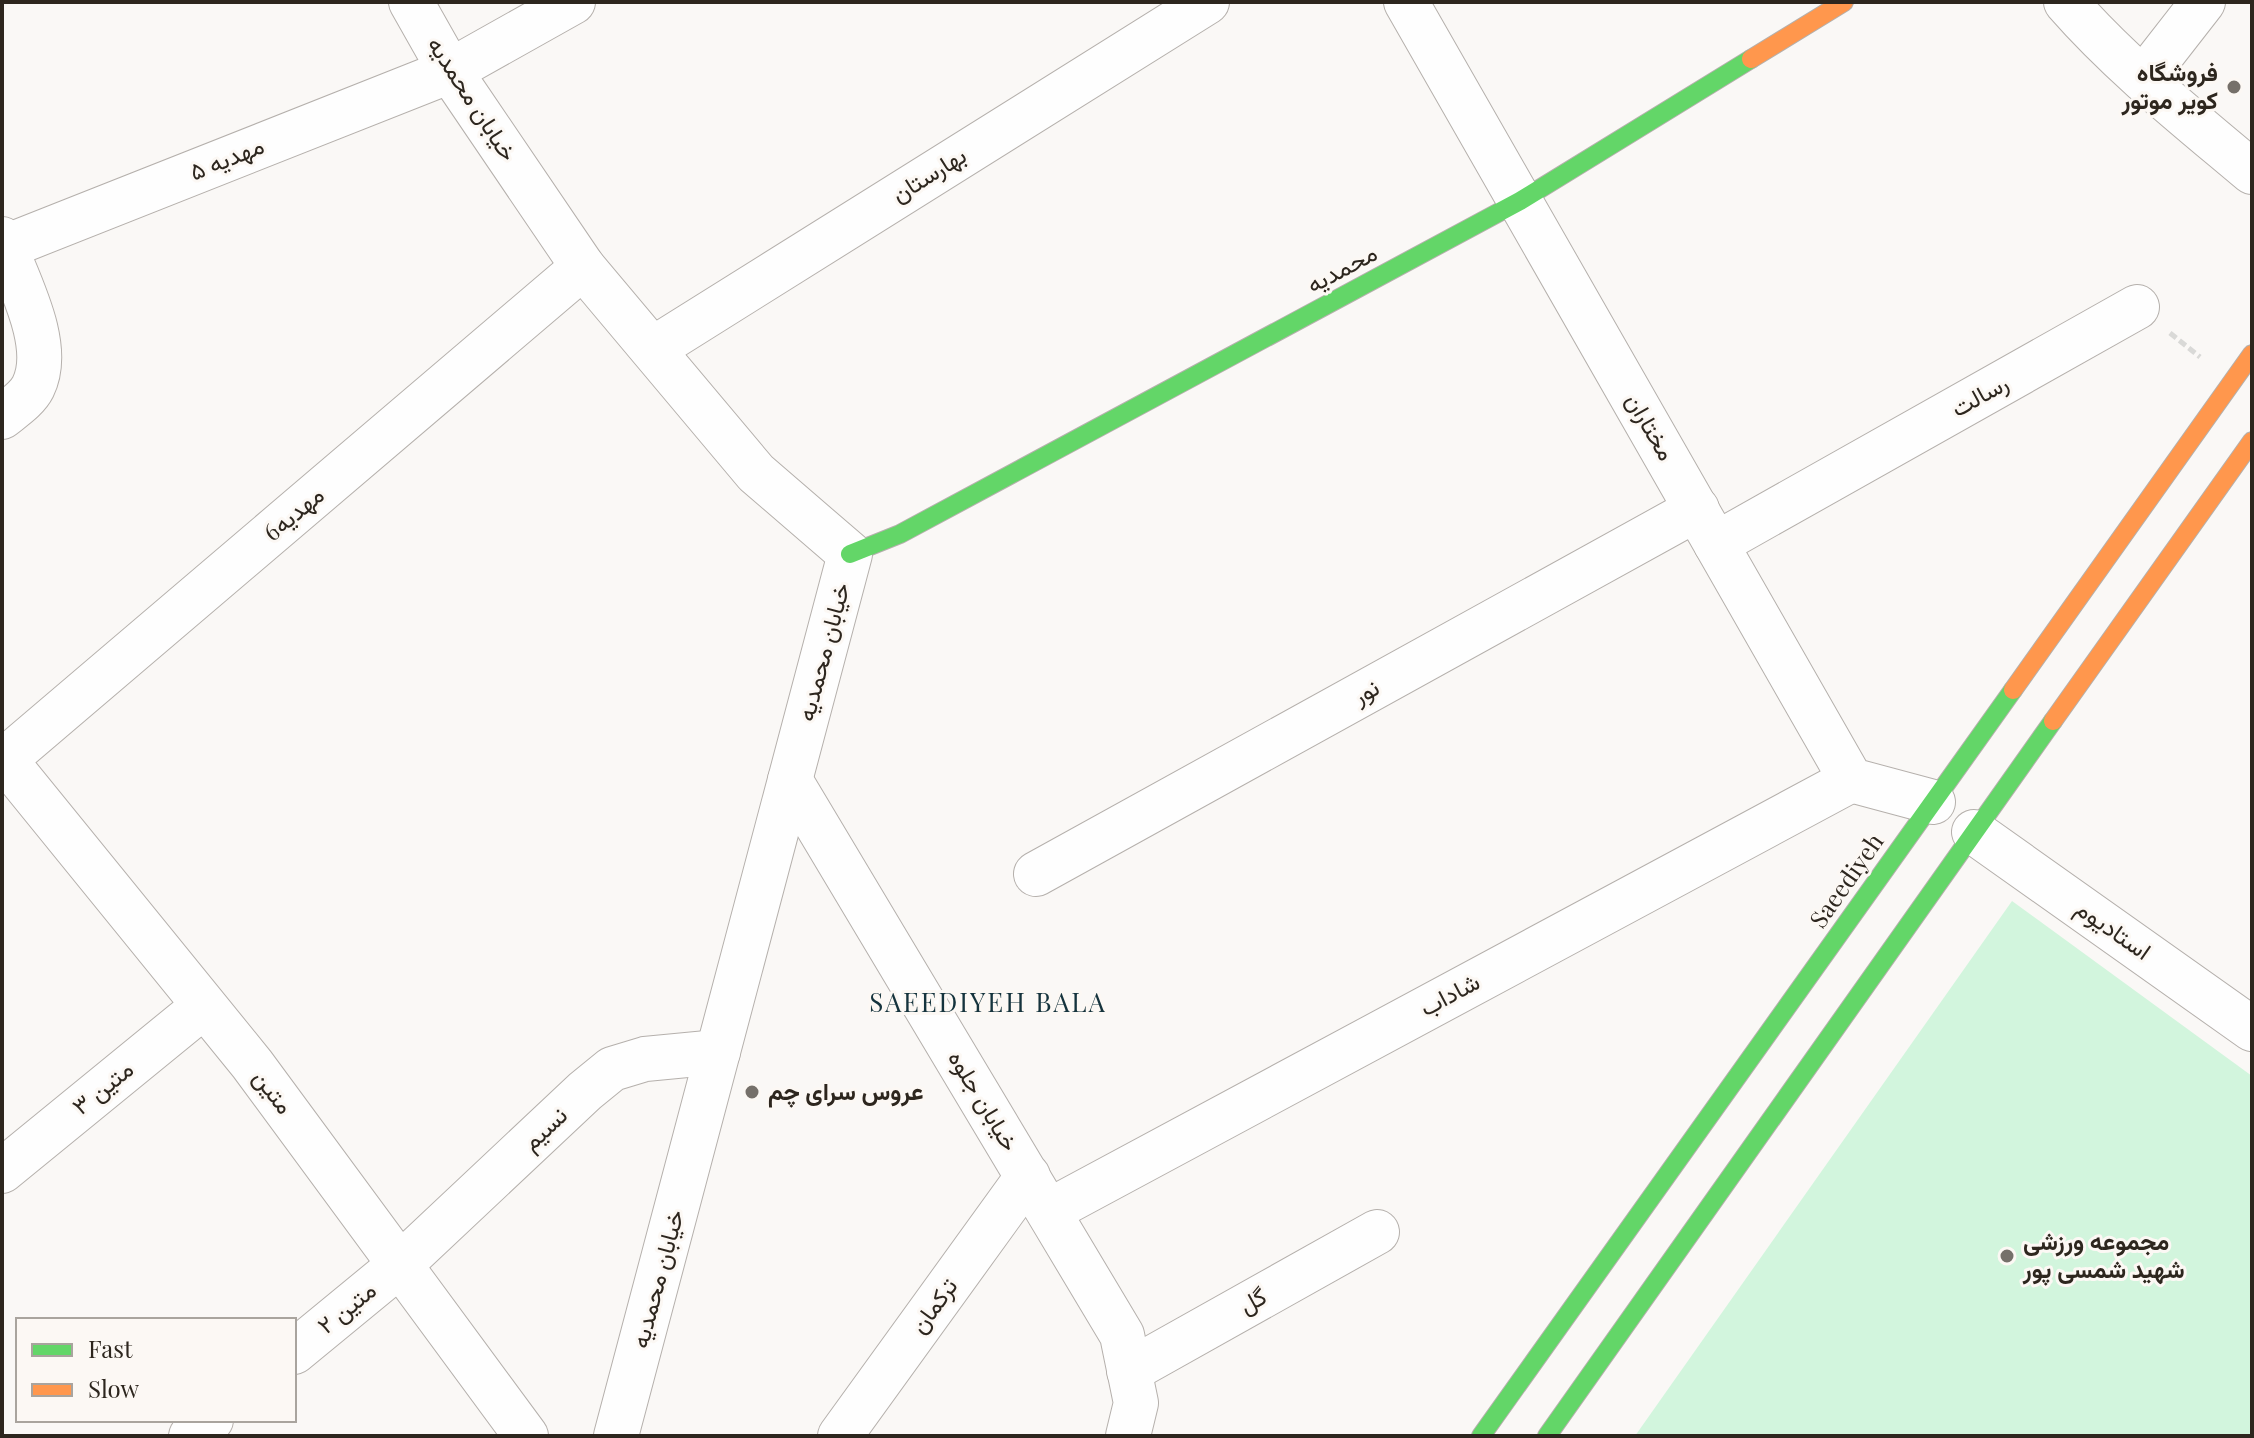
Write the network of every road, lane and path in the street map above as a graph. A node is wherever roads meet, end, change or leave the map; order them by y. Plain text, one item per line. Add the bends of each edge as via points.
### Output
1 (411, 2) edge
2 (573, 2) edge
3 (1207, 2) edge
4 (1406, 2) edge
5 (1844, 2) edge
6 (2066, 2) edge
7 (2203, 2) edge
8 (450, 71) junction
9 (2143, 79) junction
10 (2252, 172) edge
11 (1520, 201) junction
12 (3, 241) edge
13 (583, 267) junction
14 (2137, 307) joint
15 (653, 349) junction
16 (2252, 354) edge
17 (2232, 382) junction
18 (2, 417) edge
19 (2252, 441) edge
20 (1706, 527) junction
21 (850, 554) junction
22 (3, 761) edge
23 (790, 780) junction
24 (1851, 780) junction
25 (1933, 802) junction
26 (1974, 832) junction
27 (1036, 874) dead end
28 (204, 1006) junction
29 (2252, 1029) edge
30 (718, 1052) junction
31 (2, 1171) edge
32 (1039, 1194) junction
33 (1377, 1232) dead end
34 (401, 1264) junction
35 (296, 1350) edge
36 (1129, 1371) junction
37 (208, 1422) edge
38 (191, 1436) edge
39 (526, 1436) edge
40 (616, 1436) edge
41 (840, 1436) edge
42 (1128, 1436) edge
43 (1481, 1436) edge
44 (1547, 1436) edge

1 - 8 street, خیابان محمدیه
2 - 8 street, مهدیه ۵
3 - 15 street, بهارستان
4 - 11 street, مختاران
5 - 11 main road, محمدیه
6 - 9 street
7 - 9 street
8 - 12 street, مهدیه ۵ via 13,244
8 - 13 street, خیابان محمدیه
9 - 10 street
11 - 20 street, مختاران
11 - 21 main road, محمدیه via 913,528
12 - 18 street via 41,355 32,390
13 - 15 street, خیابان محمدیه
13 - 22 street, مهدیه6
14 - 17 path
14 - 20 street, رسالت
15 - 21 street, خیابان محمدیه via 756,473
16 - 17 main road, Saeediyeh
17 - 25 main road, Saeediyeh
19 - 26 main road
20 - 24 street, مختاران
20 - 27 street, نور
21 - 23 street, خیابان محمدیه
22 - 28 street, متین
23 - 30 street, خیابان محمدیه
23 - 32 street, خیابان جلوه
24 - 25 street
24 - 32 street, شاداب
25 - 43 main road, Saeediyeh
26 - 29 street, استادیوم
26 - 44 main road
28 - 31 street, متین ۳
28 - 34 street, متین
30 - 34 street, نسیم via 645,1059 612,1069
30 - 40 street, خیابان محمدیه
32 - 36 street, خیابان جلوه via 1122,1335
32 - 41 street, ترکمان
33 - 36 street, گل
34 - 35 street, متین ۲
34 - 39 street, متین
36 - 42 street, خیابان جلوه via 1136,1403
37 - 38 street

